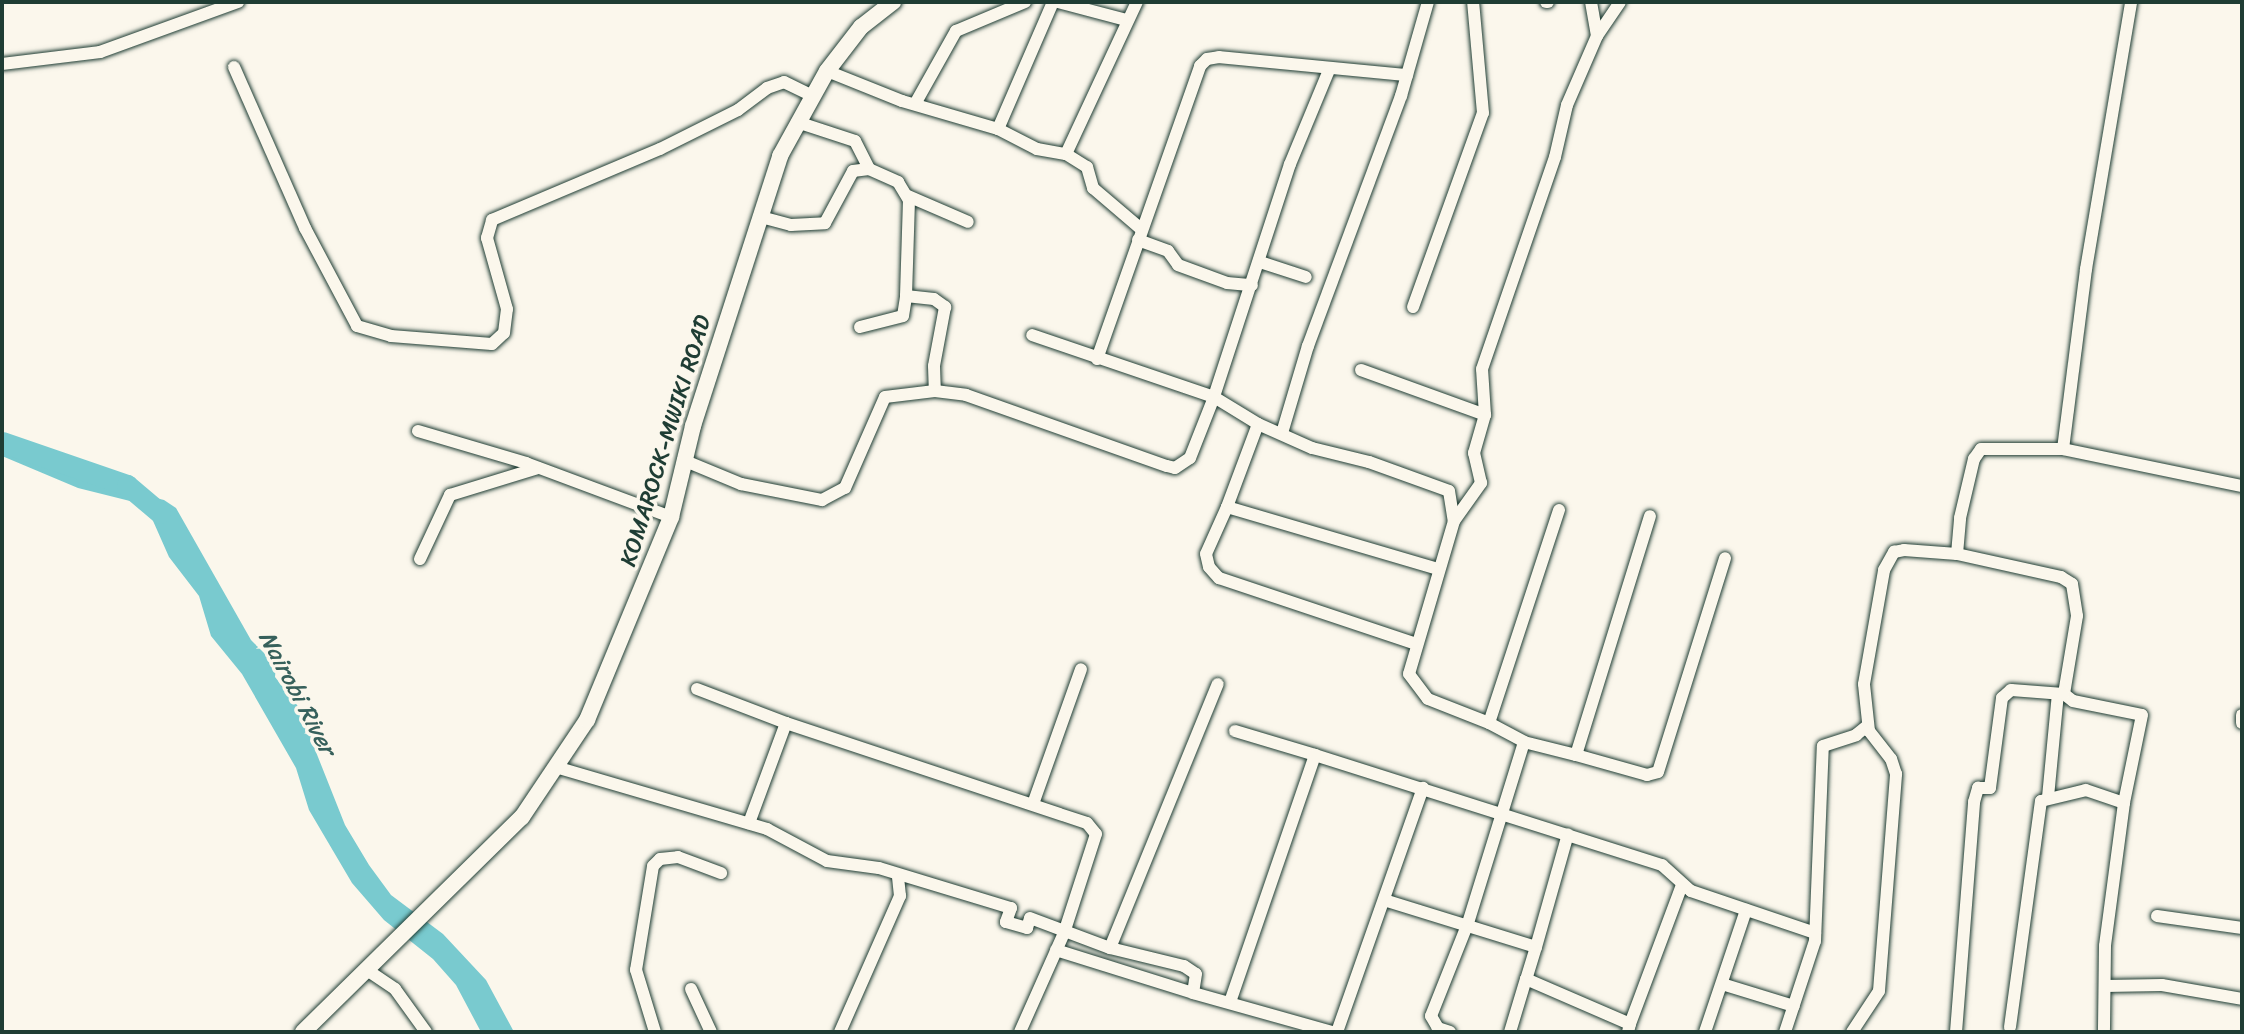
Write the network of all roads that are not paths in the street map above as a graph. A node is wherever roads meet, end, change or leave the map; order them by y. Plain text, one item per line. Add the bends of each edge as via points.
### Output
1 (238, 2) edge
2 (894, 2) edge
3 (1026, 2) edge
4 (1053, 2) edge
5 (1059, 2) edge
6 (1137, 2) edge
7 (1428, 2) edge
8 (1474, 2) edge
9 (1591, 2) edge
10 (1620, 2) edge
11 (2131, 2) edge
12 (1126, 20) junction
13 (1597, 36) junction
14 (2, 64) edge
15 (234, 67) dead end
16 (1329, 69) junction
17 (827, 71) junction
18 (1407, 75) junction
19 (811, 95) junction
20 (915, 104) junction
21 (797, 122) junction
22 (998, 129) junction
23 (1066, 154) junction
24 (869, 169) junction
25 (908, 196) junction
26 (761, 217) junction
27 (968, 222) dead end
28 (1140, 235) junction
29 (1260, 262) junction
30 (1306, 277) dead end
31 (1252, 285) junction
32 (906, 296) junction
33 (1413, 307) dead end
34 (860, 327) dead end
35 (1032, 335) dead end
36 (1097, 359) junction
37 (1361, 370) dead end
38 (935, 391) junction
39 (1214, 397) junction
40 (1485, 415) junction
41 (1258, 424) junction
42 (418, 431) dead end
43 (1282, 433) junction
44 (2063, 449) junction
45 (683, 460) junction
46 (539, 468) junction
47 (2242, 486) edge
48 (1227, 507) junction
49 (1559, 510) dead end
50 (1650, 516) dead end
51 (671, 517) junction
52 (1454, 521) junction
53 (1957, 554) junction
54 (1725, 558) dead end
55 (420, 559) dead end
56 (1437, 569) junction
57 (1416, 644) junction
58 (1081, 669) dead end
59 (1218, 684) dead end
60 (697, 689) dead end
61 (2061, 694) junction
62 (2242, 715) edge
63 (786, 723) junction
64 (1489, 723) junction
65 (2242, 723) edge
66 (1867, 726) junction
67 (1235, 731) dead end
68 (1524, 742) junction
69 (1315, 755) junction
70 (1576, 755) junction
71 (559, 768) junction
72 (1423, 788) junction
73 (2048, 797) junction
74 (2124, 803) junction
75 (1033, 804) junction
76 (1497, 816) junction
77 (749, 823) junction
78 (1568, 834) junction
79 (721, 873) dead end
80 (898, 877) junction
81 (1682, 885) junction
82 (1384, 900) junction
83 (1746, 910) junction
84 (2157, 916) dead end
85 (1468, 923) junction
86 (2242, 928) edge
87 (1064, 933) junction
88 (1815, 933) junction
89 (1536, 947) junction
90 (1110, 948) junction
91 (1056, 950) junction
92 (367, 970) junction
93 (1526, 979) junction
94 (1722, 984) junction
95 (2105, 986) junction
96 (691, 989) dead end
97 (1193, 993) junction
98 (2242, 999) edge
99 (1230, 1002) junction
100 (1794, 1006) junction
101 (1294, 1027) edge
102 (2010, 1027) dead end
103 (1629, 1028) edge
104 (303, 1032) edge
105 (426, 1032) edge
106 (656, 1032) edge
107 (711, 1032) edge
108 (840, 1032) edge
109 (1020, 1032) edge
110 (1335, 1032) edge
111 (1450, 1032) edge
112 (1510, 1032) edge
113 (1705, 1032) edge
114 (1785, 1032) edge
115 (1852, 1032) edge
116 (1956, 1032) edge
117 (2104, 1032) edge

1 - 14 street via 100,52
2 - 17 main road, KOMAROCK-MWIKI ROAD via 861,26
3 - 20 street via 956,31
4 - 22 street
5 - 12 street
6 - 12 street
7 - 18 street
8 - 33 street via 1483,113
9 - 13 street
10 - 13 street
11 - 44 street via 2084,282
12 - 23 street
13 - 40 street via 1567,105 1555,157 1482,369
15 - 19 street via 305,228 357,326 391,336 492,344 504,333 507,309 488,238 492,220 660,149 738,110 767,88 784,82
16 - 18 street
16 - 28 street via 1219,57 1200,66
16 - 29 street via 1290,164
17 - 19 main road, KOMAROCK-MWIKI ROAD
17 - 20 street
18 - 43 street via 1308,346
19 - 21 main road, KOMAROCK-MWIKI ROAD
20 - 22 street
21 - 24 street via 855,141
21 - 26 main road, KOMAROCK-MWIKI ROAD via 780,156
22 - 23 street via 1037,149
23 - 28 street via 1087,167 1093,188
24 - 25 street via 898,182
24 - 26 street via 853,171 825,223 791,225
25 - 27 street
25 - 32 street
26 - 45 main road, KOMAROCK-MWIKI ROAD
28 - 31 street via 1168,251 1178,265 1227,283
28 - 36 street
29 - 30 street
29 - 31 street
31 - 39 street
32 - 34 street via 903,316
32 - 38 street via 934,299 945,307 934,366
35 - 36 street
36 - 39 street
37 - 40 street
38 - 39 street via 966,395 1175,468 1190,458
38 - 45 street via 885,397 845,488 822,500 758,488
39 - 41 street
40 - 52 street via 1474,453 1481,483
41 - 43 street
41 - 48 street
42 - 46 street
43 - 52 street via 1312,448 1439,485 1453,501
44 - 47 street
44 - 53 street via 1981,449 1960,518
45 - 51 main road, KOMAROCK-MWIKI ROAD
46 - 51 street
46 - 55 street via 450,495
48 - 56 street
48 - 57 street via 1206,554 1209,567 1219,578
49 - 64 street
50 - 70 street
51 - 71 main road, KOMAROCK-MWIKI ROAD via 587,720
52 - 56 street
53 - 61 street via 2061,577 2072,584 2077,616
53 - 66 street via 1905,550 1894,552 1887,561 1864,684
54 - 70 street via 1658,772 1647,775
56 - 57 street
57 - 64 street via 1409,674 1418,692
58 - 75 street
59 - 90 street
60 - 63 street
61 - 73 street
61 - 74 street via 2073,701 2143,715
61 - 116 street via 2011,690 2003,698 1990,788 1978,788 1974,802
62 - 65 street
63 - 75 street
63 - 77 street
64 - 68 street
66 - 88 street via 1856,735 1823,746
66 - 115 street via 1896,774 1880,991
67 - 69 street
68 - 70 street
68 - 76 street
69 - 72 street
69 - 99 street
71 - 77 street
71 - 92 main road, KOMAROCK-MWIKI ROAD via 522,817
72 - 76 street
72 - 82 street
73 - 74 street via 2086,790
73 - 102 street via 2040,806
74 - 95 street via 2105,946
75 - 87 street via 1087,823 1096,834
76 - 78 street
76 - 85 street
77 - 80 street via 827,861 879,868
78 - 81 street via 1661,865
78 - 89 street
79 - 106 street via 678,857 660,859 653,866 636,970
80 - 87 street via 1012,908 1006,922 1027,928 1030,918
80 - 108 street via 900,896
81 - 83 street
81 - 103 street
82 - 85 street
82 - 110 street
83 - 88 street
83 - 94 street
84 - 86 street
85 - 89 street
85 - 111 street via 1431,1016 1438,1028
87 - 90 street
87 - 91 street
88 - 100 street
89 - 93 street
90 - 97 street via 1184,965 1196,974
91 - 97 street
91 - 109 street
92 - 104 main road, KOMAROCK-MWIKI ROAD
92 - 105 street via 395,989
93 - 103 street
93 - 112 street
94 - 100 street
94 - 113 street
95 - 98 street via 2162,985
95 - 117 street
96 - 107 street
97 - 99 street
99 - 101 street
100 - 114 street
101 - 110 street

